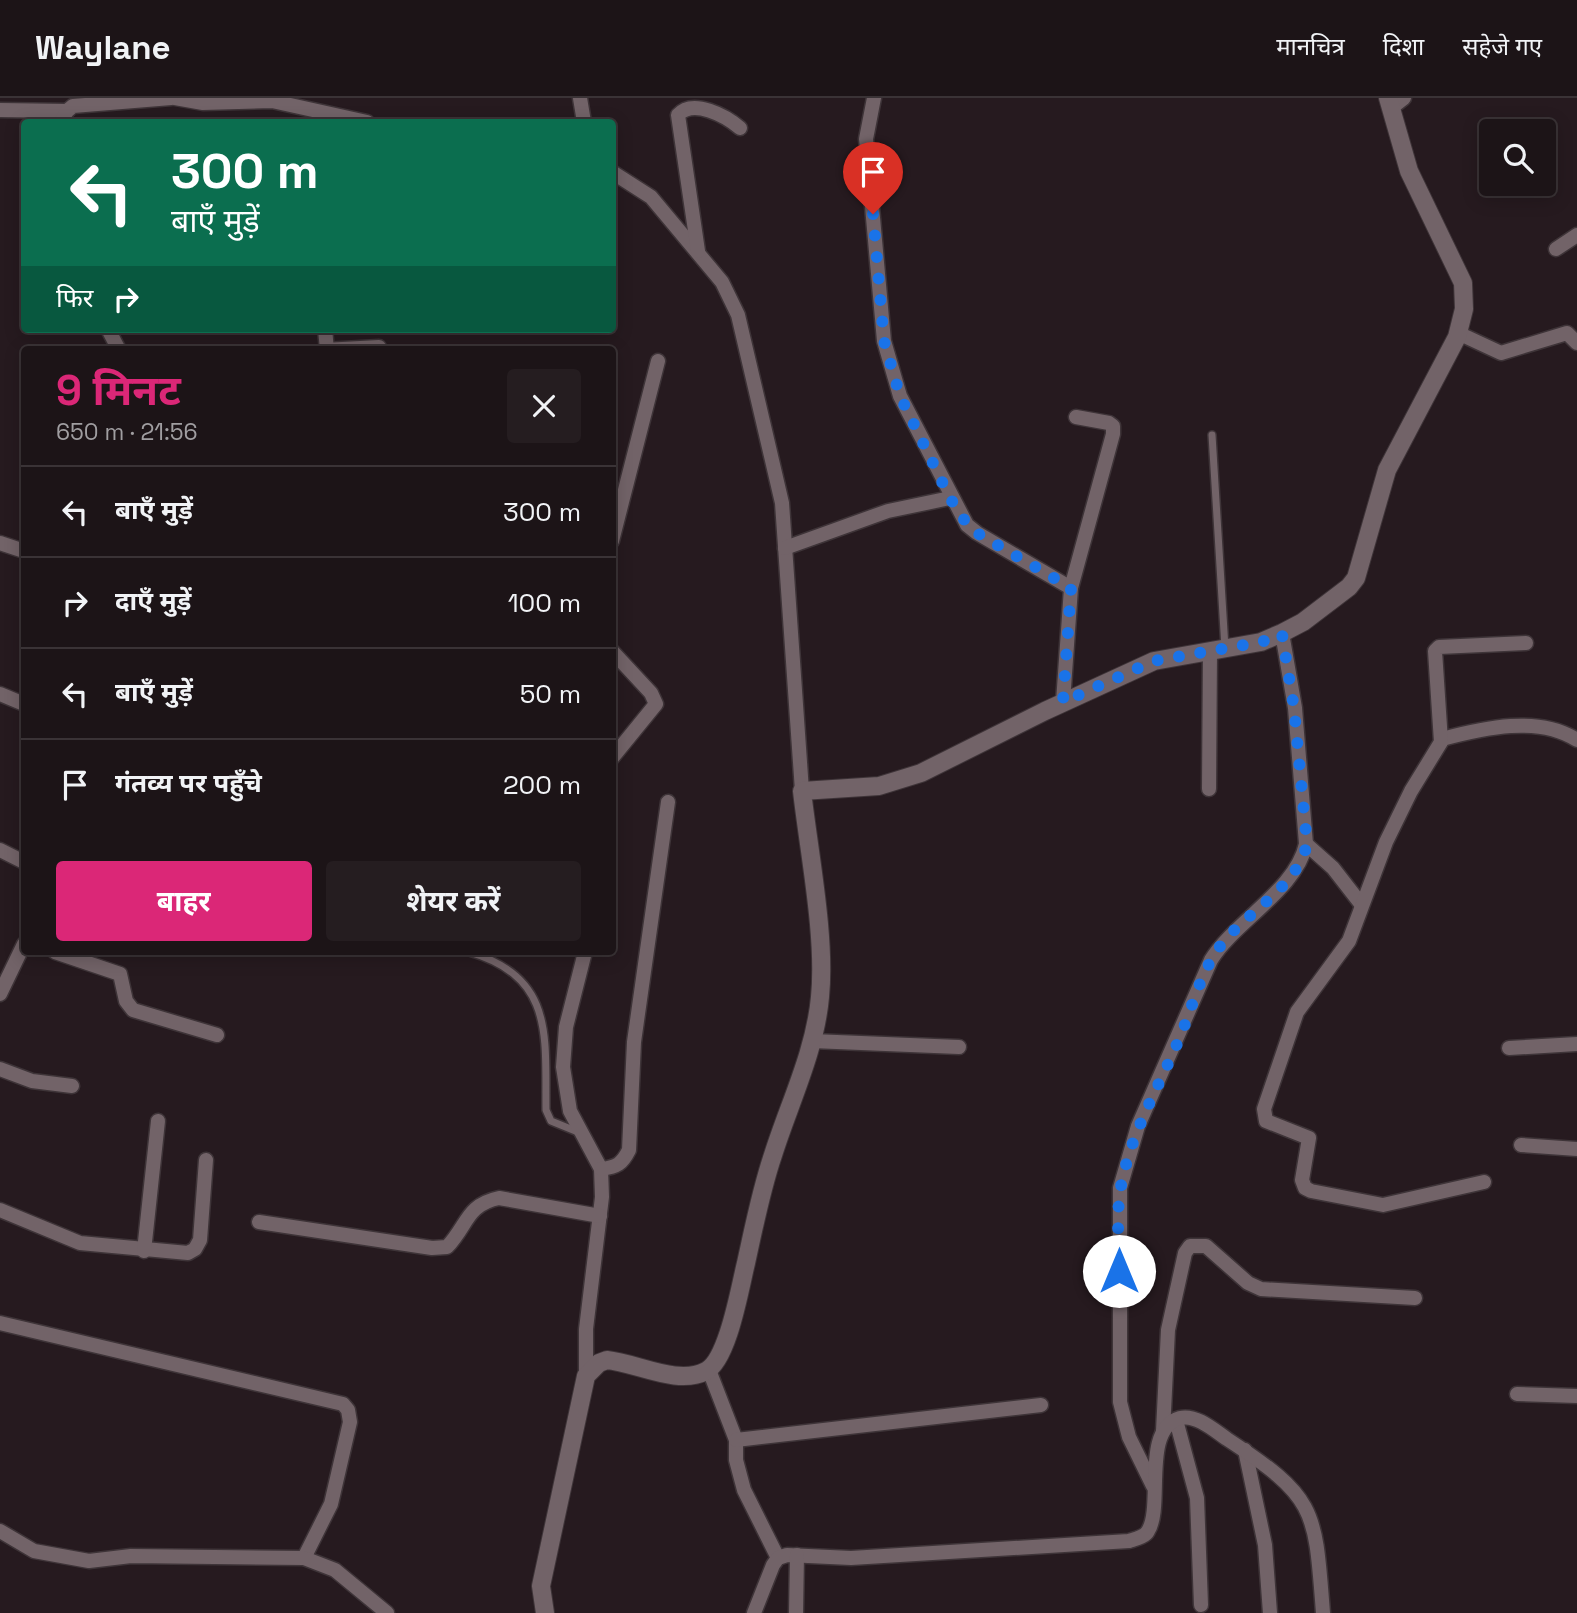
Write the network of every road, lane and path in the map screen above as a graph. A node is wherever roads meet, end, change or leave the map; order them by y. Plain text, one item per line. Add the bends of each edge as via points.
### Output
1 (173, 98) edge
2 (580, 98) edge
3 (874, 98) edge
4 (95, 102) edge
5 (1394, 102) edge
6 (20, 104) edge
7 (0, 110) edge
8 (64, 117) edge
9 (353, 119) edge
10 (584, 119) edge
11 (740, 128) dead end
12 (616, 175) edge
13 (1577, 235) edge
14 (1556, 249) dead end
15 (698, 252) junction
16 (1458, 333) junction
17 (1577, 343) edge
18 (658, 361) dead end
19 (1076, 417) dead end
20 (1212, 435) dead end
21 (950, 498) junction
22 (616, 525) edge
23 (0, 543) edge
24 (785, 548) junction
25 (21, 550) edge
26 (1071, 588) junction
27 (1282, 634) junction
28 (1525, 643) dead end
29 (1217, 650) junction
30 (616, 654) edge
31 (0, 694) edge
32 (1063, 702) junction
33 (21, 704) edge
34 (1442, 739) junction
35 (1577, 740) edge
36 (616, 753) edge
37 (1209, 789) dead end
38 (802, 791) junction
39 (668, 802) dead end
40 (1307, 844) junction
41 (0, 850) edge
42 (21, 860) edge
43 (1361, 904) junction
44 (21, 950) edge
45 (64, 955) edge
46 (477, 955) edge
47 (584, 955) edge
48 (0, 994) edge
49 (218, 1035) dead end
50 (812, 1041) junction
51 (1577, 1044) edge
52 (959, 1047) dead end
53 (1509, 1048) dead end
54 (0, 1069) edge
55 (72, 1086) dead end
56 (158, 1121) dead end
57 (582, 1134) junction
58 (1521, 1145) dead end
59 (1577, 1149) edge
60 (206, 1160) dead end
61 (601, 1169) junction
62 (1484, 1182) dead end
63 (0, 1210) edge
64 (600, 1216) junction
65 (259, 1222) dead end
66 (144, 1251) junction
67 (1415, 1298) dead end
68 (0, 1324) edge
69 (709, 1370) junction
70 (586, 1376) junction
71 (1517, 1394) dead end
72 (1577, 1396) edge
73 (1041, 1405) dead end
74 (1176, 1419) junction
75 (1164, 1431) junction
76 (736, 1440) junction
77 (1245, 1450) junction
78 (1153, 1486) junction
79 (0, 1531) edge
80 (797, 1555) junction
81 (304, 1558) junction
82 (778, 1558) junction
83 (1201, 1605) dead end
84 (541, 1611) edge
85 (387, 1613) edge
86 (754, 1613) edge
87 (796, 1613) edge
88 (1270, 1613) edge
89 (1323, 1613) edge

1 - 4 street
1 - 9 street via 203,103 272,101
2 - 10 street
3 - 21 street via 866,139 884,341 900,396
4 - 8 street via 73,106
5 - 16 street via 1413,180 1463,282 1464,309
6 - 7 street
6 - 8 street
11 - 15 street via 711,108 686,109 678,115
12 - 15 street via 651,197
13 - 14 street
15 - 24 street via 722,282 738,315 782,503
16 - 17 street via 1501,353 1567,333
16 - 27 street via 1387,470 1356,578 1338,597
18 - 22 street
19 - 26 street via 1109,423 1113,434
20 - 29 lane
21 - 24 street via 888,511
21 - 26 street via 977,533
23 - 25 street
24 - 38 street
26 - 32 street
27 - 29 street
27 - 40 street
28 - 34 street via 1439,647 1435,651
29 - 32 street via 1154,661
29 - 37 street
30 - 36 street via 656,704
31 - 33 street
32 - 38 street via 921,773 878,786
34 - 35 street via 1485,728 1548,727
34 - 43 street via 1406,801
38 - 50 street via 822,969
39 - 61 street via 634,1042 629,1150 624,1162
40 - 43 street
40 - 78 street via 1290,876 1211,960 1138,1126 1120,1188 1120,1402 1129,1437
41 - 42 street
43 - 62 street via 1349,941 1297,1012 1264,1117 1310,1138 1301,1180 1311,1191 1383,1205
44 - 48 street
45 - 49 street via 120,974 133,1010
46 - 57 lane via 508,967 540,1008 545,1026 546,1110 551,1121
47 - 57 street via 566,1027 562,1067 570,1111
50 - 52 street
50 - 69 street via 771,1158 730,1329
51 - 53 street
54 - 55 street via 32,1081
56 - 66 street
57 - 61 street
58 - 59 street
60 - 66 street via 200,1240 195,1249 188,1253
61 - 64 street
63 - 66 street via 80,1243
64 - 65 street via 499,1198 471,1211 447,1247 432,1248
64 - 70 street via 586,1329
67 - 75 street via 1261,1289 1206,1246 1190,1246 1168,1330
68 - 81 street via 343,1404 350,1422 331,1504
69 - 70 street via 674,1375 607,1360
69 - 76 street
70 - 84 street via 541,1586
71 - 72 street
73 - 76 street
74 - 75 street
74 - 77 street via 1205,1424
74 - 83 street via 1199,1507
75 - 78 street
76 - 82 street via 744,1490
77 - 88 street via 1265,1545
77 - 89 street via 1274,1469 1308,1508 1318,1541
78 - 80 street via 1148,1531 1129,1541 851,1558
79 - 81 street via 34,1551 89,1561 131,1556
80 - 82 street
80 - 87 street
81 - 85 street via 335,1570
82 - 86 street

